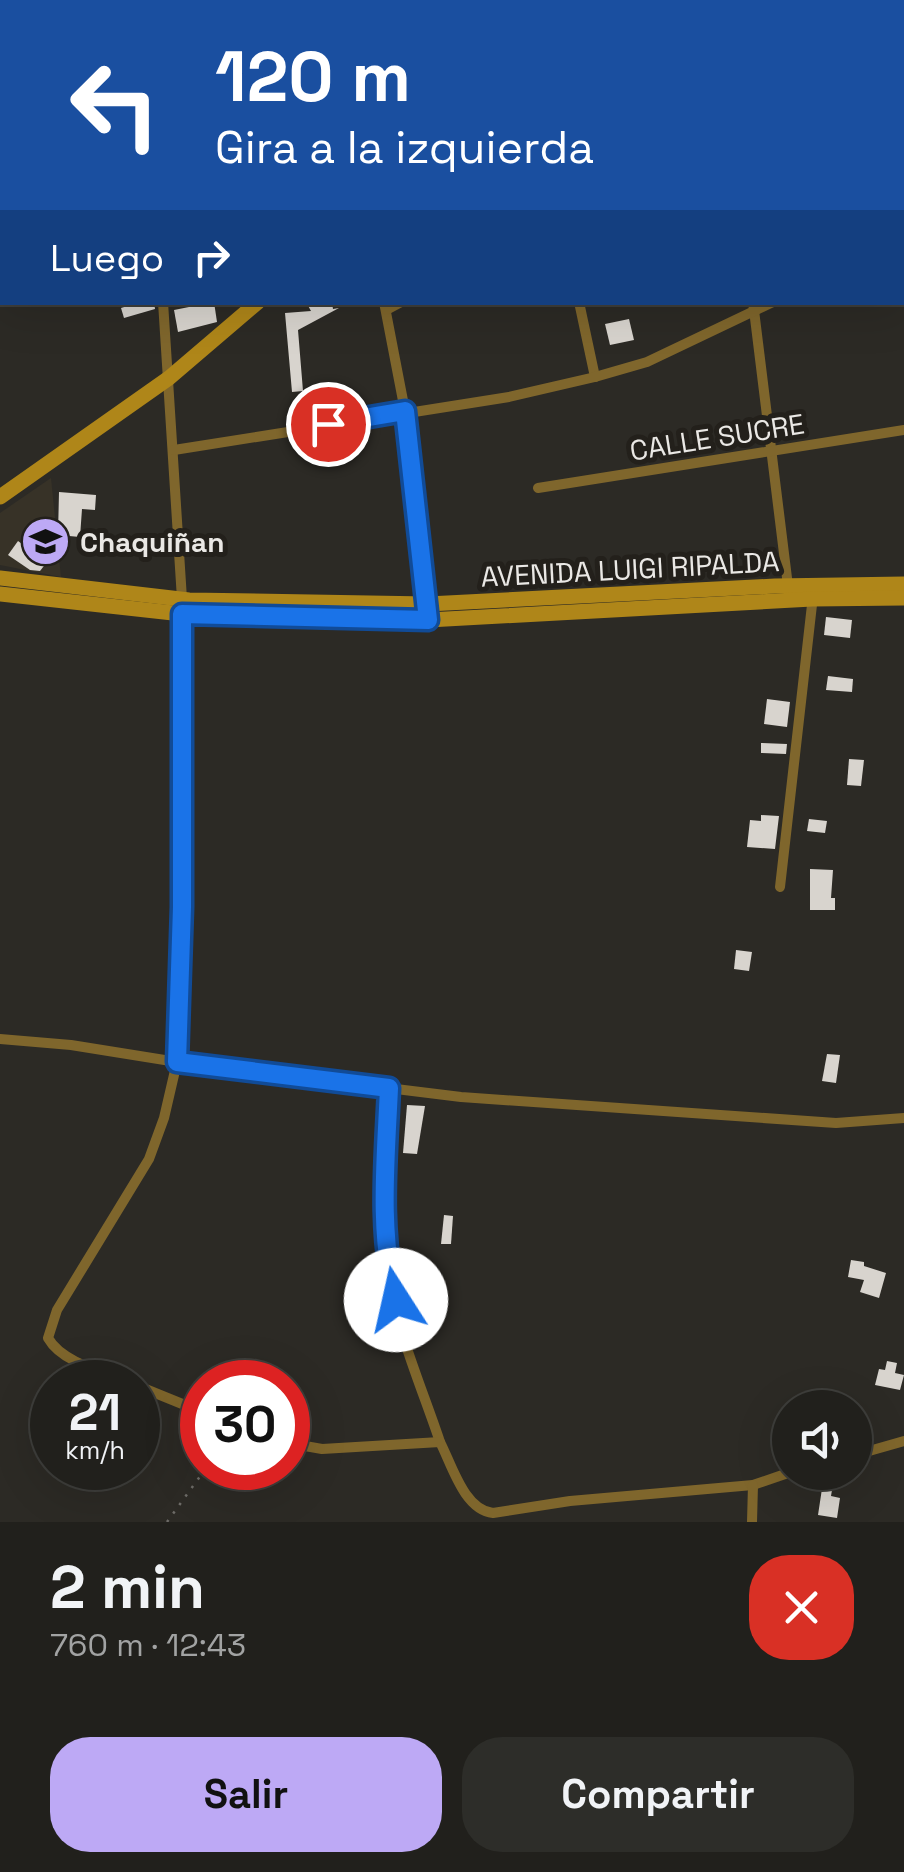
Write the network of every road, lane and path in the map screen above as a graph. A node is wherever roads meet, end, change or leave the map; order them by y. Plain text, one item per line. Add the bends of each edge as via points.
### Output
1 (163, 305) edge
2 (254, 305) edge
3 (581, 305) edge
4 (385, 306) edge
5 (754, 307) edge
6 (595, 377) junction
7 (169, 378) junction
8 (405, 411) junction
9 (904, 430) edge
10 (174, 450) junction
11 (771, 451) junction
12 (538, 488) dead end
13 (0, 497) edge
14 (0, 578) edge
15 (904, 584) edge
16 (788, 586) junction
17 (813, 592) junction
18 (0, 594) edge
19 (904, 598) edge
20 (182, 607) junction
21 (428, 612) junction
22 (780, 886) dead end
23 (0, 1039) edge
24 (177, 1062) junction
25 (389, 1088) junction
26 (904, 1118) edge
27 (76, 1360) edge
28 (904, 1441) edge
29 (440, 1442) junction
30 (310, 1447) edge
31 (872, 1449) edge
32 (772, 1478) edge
33 (753, 1485) junction
34 (190, 1490) edge
35 (490, 1518) edge
36 (167, 1522) edge
37 (752, 1522) edge

1 - 7 street
2 - 7 street
3 - 6 street
4 - 8 street
5 - 6 street via 646,362
5 - 11 street
6 - 8 street
7 - 10 street
7 - 13 street
8 - 10 street
8 - 21 street
9 - 11 street, CALLE SUCRE
10 - 20 street
11 - 12 street, CALLE SUCRE
11 - 16 street
14 - 20 street, AVENIDA LUIGI RIPALDA
15 - 17 street, AVENIDA LUIGI RIPALDA
16 - 17 street, AVENIDA LUIGI RIPALDA
16 - 21 street, AVENIDA LUIGI RIPALDA
17 - 19 street, AVENIDA LUIGI RIPALDA
17 - 21 street, AVENIDA LUIGI RIPALDA
17 - 22 street
18 - 20 street, AVENIDA LUIGI RIPALDA
20 - 21 street, AVENIDA LUIGI RIPALDA
20 - 24 street
23 - 24 street
24 - 25 street
24 - 27 street via 149,1159 57,1310 48,1338
25 - 26 street via 836,1123
25 - 29 street via 387,1267
28 - 31 street
29 - 30 street
29 - 35 street via 472,1505
32 - 33 street
33 - 35 street via 570,1501
33 - 37 street
34 - 36 path

